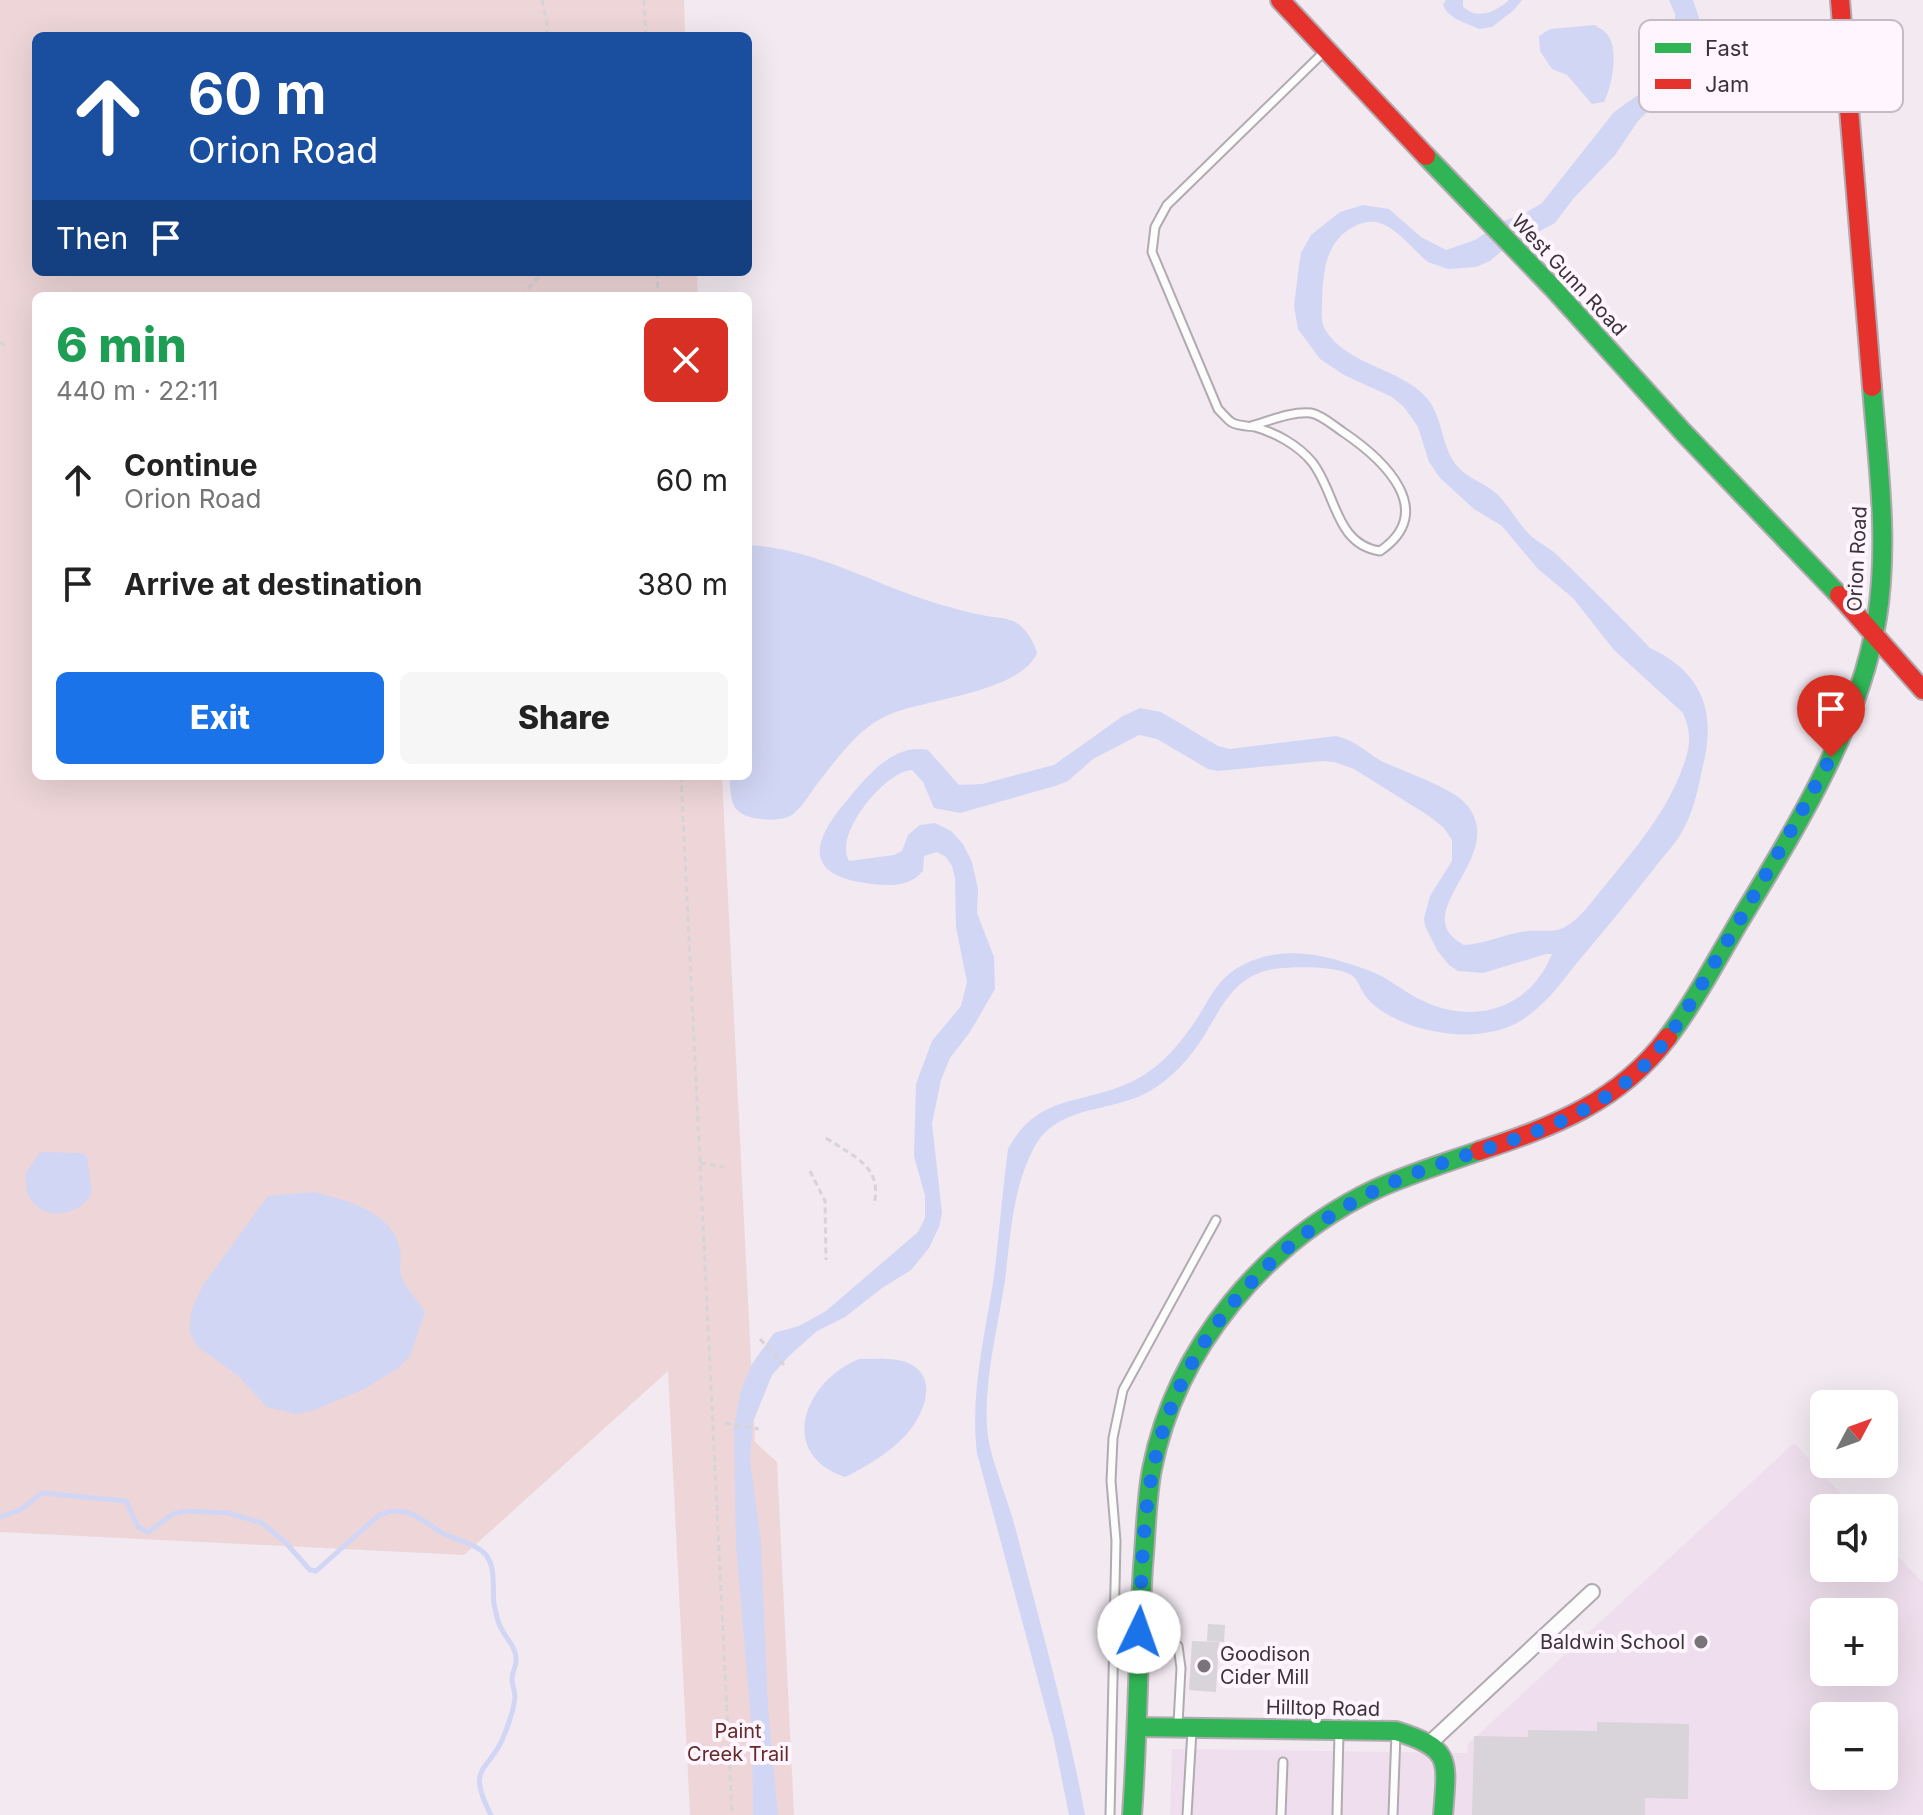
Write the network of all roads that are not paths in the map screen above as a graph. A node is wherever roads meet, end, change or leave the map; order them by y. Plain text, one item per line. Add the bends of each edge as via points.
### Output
1 (1280, 0) edge
2 (1840, 0) edge
3 (1842, 20) edge
4 (1327, 50) junction
5 (1850, 112) edge
6 (1251, 426) junction
7 (1875, 632) junction
8 (1922, 688) edge
9 (1216, 1220) dead end
10 (1592, 1592) dead end
11 (1139, 1632) junction
12 (1137, 1727) junction
13 (1185, 1728) junction
14 (1339, 1730) junction
15 (1396, 1731) junction
16 (1430, 1743) junction
17 (1283, 1762) dead end
18 (1110, 1815) edge
19 (1132, 1815) edge
20 (1187, 1815) edge
21 (1281, 1815) edge
22 (1337, 1815) edge
23 (1393, 1815) edge
24 (1443, 1815) edge

1 - 4 street, West Gunn Road
2 - 3 street, Orion Road
4 - 6 lane via 1167,205 1155,227 1152,252 1218,409 1233,424
4 - 7 street, West Gunn Road
5 - 7 street, Orion Road via 1882,490
6 - 6 lane via 1276,433 1313,463 1357,544 1380,551 1401,532 1407,517 1398,486 1351,438 1314,413
7 - 8 street
7 - 11 street, Orion Road via 1831,757 1743,916 1661,1048 1602,1100 1560,1122 1359,1198 1304,1233 1255,1276 1211,1330 1171,1410 1153,1468
9 - 18 lane via 1123,1390 1113,1438
10 - 16 street
11 - 12 street, Orion Road
11 - 13 lane via 1163,1634 1178,1646
12 - 13 street, Hilltop Road
12 - 19 street, Orion Road
13 - 14 street, Hilltop Road
13 - 20 lane
14 - 15 street, Hilltop Road
14 - 22 lane
15 - 16 street, Hilltop Road
15 - 23 lane
16 - 24 street via 1441,1752
17 - 21 lane

